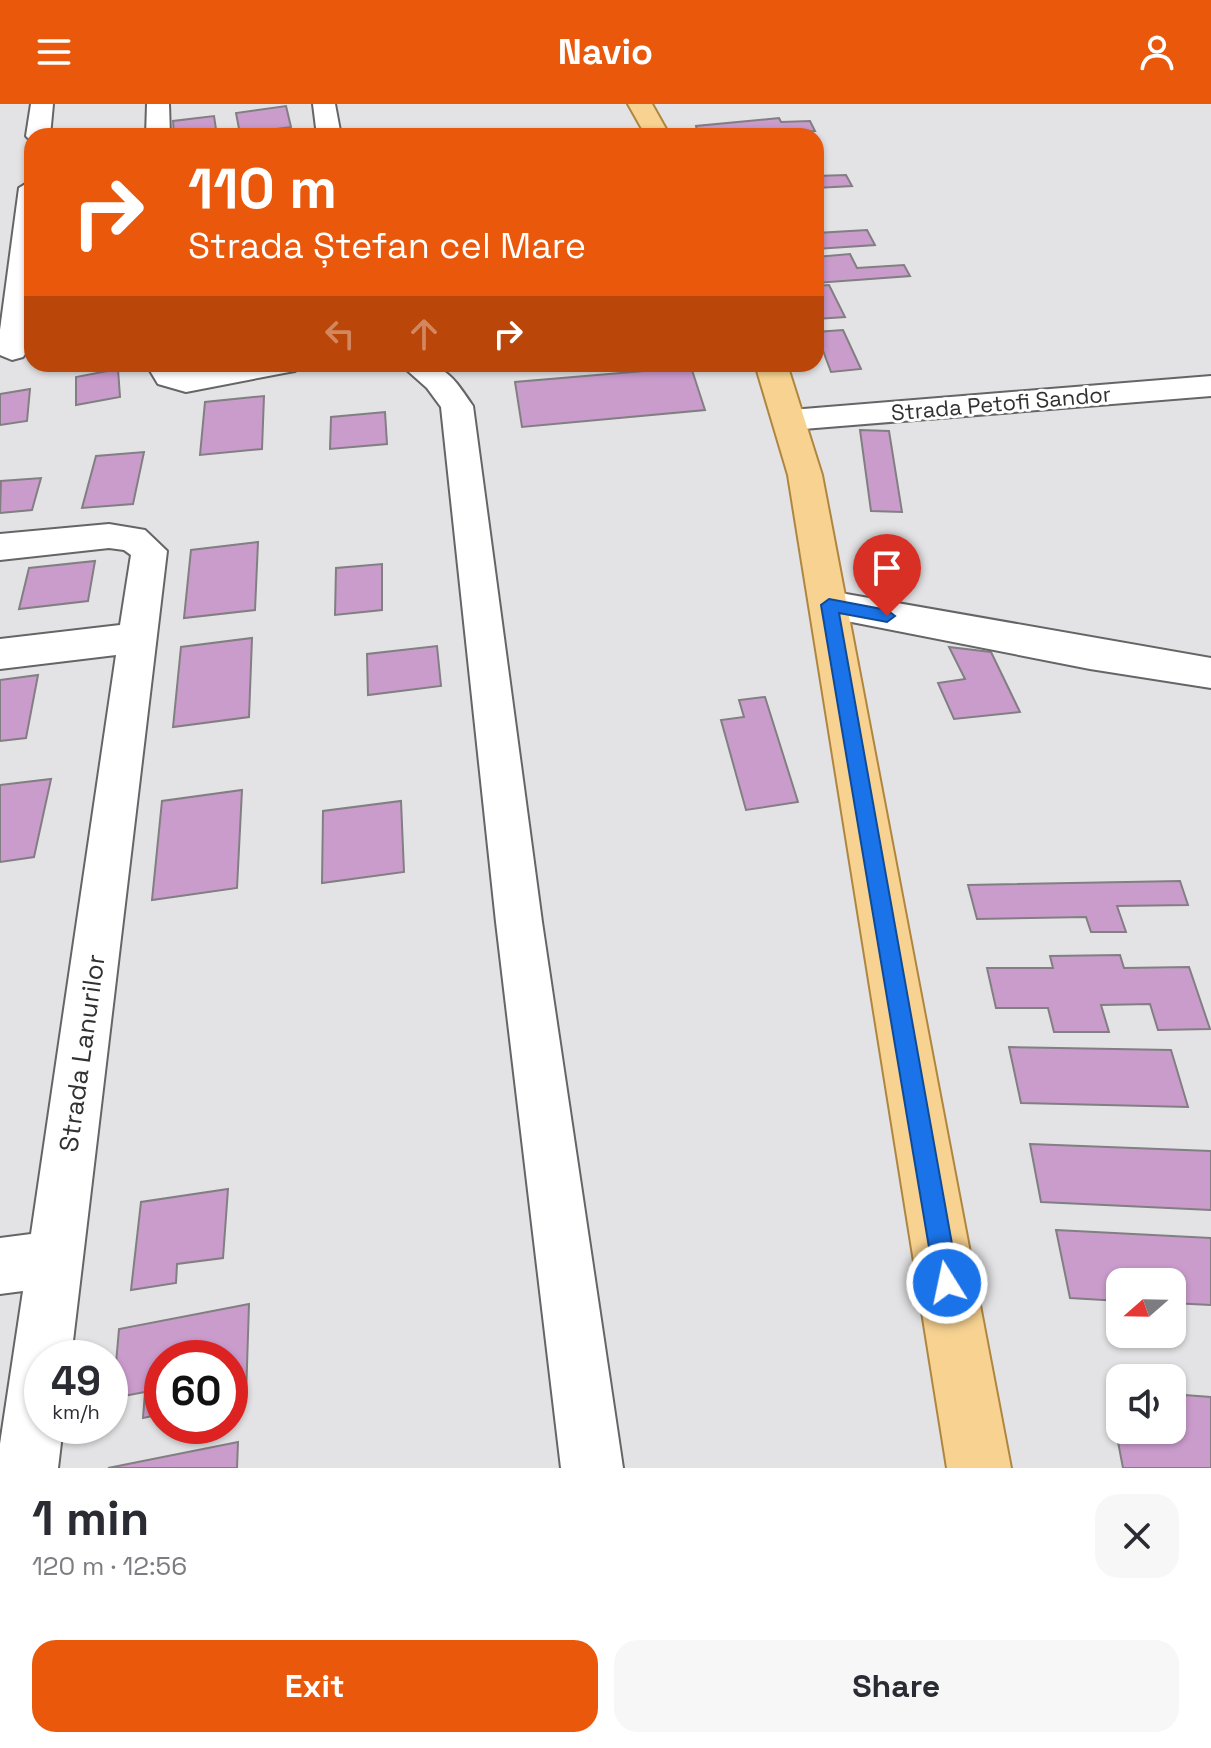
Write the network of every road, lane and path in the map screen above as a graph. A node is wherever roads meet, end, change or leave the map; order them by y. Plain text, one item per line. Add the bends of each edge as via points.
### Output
1 (42, 104) edge
2 (158, 104) edge
3 (324, 104) edge
4 (640, 104) edge
5 (39, 128) edge
6 (158, 128) edge
7 (328, 128) edge
8 (654, 128) edge
9 (24, 253) edge
10 (12, 351) dead end
11 (166, 372) edge
12 (240, 372) edge
13 (426, 372) edge
14 (774, 372) edge
15 (1211, 386) edge
16 (791, 420) junction
17 (0, 547) edge
18 (829, 605) junction
19 (137, 638) junction
20 (0, 654) edge
21 (1211, 673) edge
22 (55, 1259) junction
23 (0, 1266) edge
24 (27, 1468) edge
25 (592, 1468) edge
26 (979, 1468) edge

1 - 5 street
2 - 6 street
3 - 7 street
4 - 8 main road
9 - 10 street
11 - 12 street via 186,382
13 - 25 street via 457,406
14 - 16 main road
15 - 16 street, Strada Petofi Sandor
16 - 18 main road
17 - 19 street, Strada Lanurilor via 109,536 133,539 149,551
18 - 21 street
18 - 26 main road
19 - 20 street
19 - 22 street, Strada Lanurilor
22 - 23 street
22 - 24 street, Strada Lanurilor

